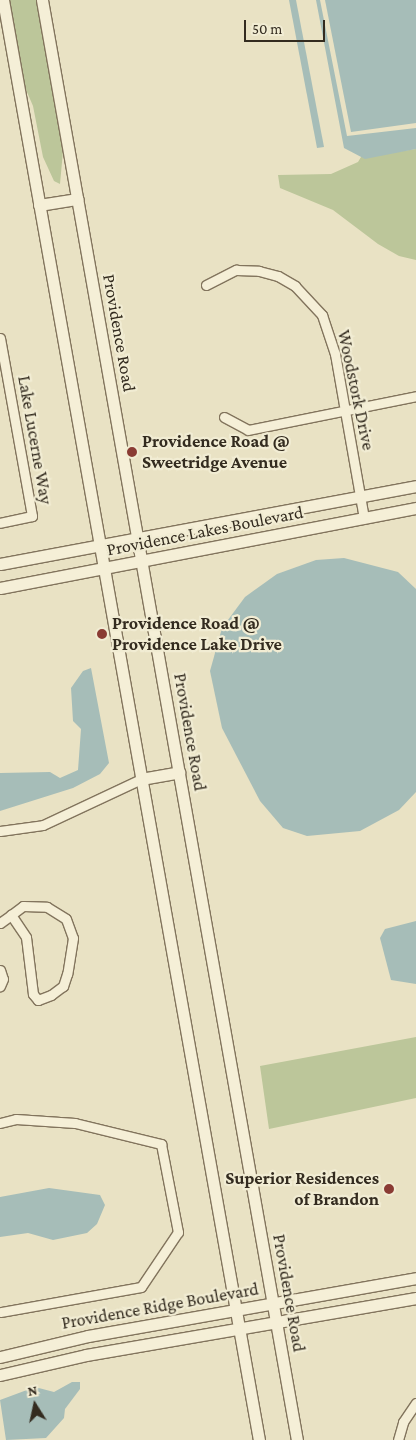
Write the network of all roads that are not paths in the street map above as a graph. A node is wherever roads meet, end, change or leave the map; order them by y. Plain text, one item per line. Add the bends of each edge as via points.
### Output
1 (3, 0) edge
2 (42, 0) edge
3 (78, 199) junction
4 (39, 205) junction
5 (206, 285) dead end
6 (0, 338) edge
7 (416, 396) edge
8 (346, 412) junction
9 (224, 417) dead end
10 (416, 486) edge
11 (360, 496) junction
12 (416, 508) edge
13 (364, 518) junction
14 (0, 523) edge
15 (137, 538) junction
16 (99, 545) junction
17 (142, 561) junction
18 (0, 564) edge
19 (103, 569) junction
20 (0, 588) edge
21 (179, 772) junction
22 (141, 779) junction
23 (0, 831) edge
24 (11, 915) junction
25 (0, 923) edge
26 (0, 970) edge
27 (0, 986) edge
28 (0, 1123) edge
29 (416, 1278) edge
30 (416, 1298) edge
31 (274, 1304) junction
32 (236, 1310) junction
33 (0, 1312) edge
34 (277, 1323) junction
35 (240, 1330) junction
36 (0, 1357) edge
37 (0, 1375) edge
38 (416, 1403) edge
39 (259, 1440) edge
40 (298, 1440) edge
41 (398, 1440) edge

1 - 4 main road
2 - 3 main road, Providence Road
3 - 4 main road
3 - 15 main road, Providence Road
4 - 16 main road
5 - 8 street, Woodstork Drive via 236,270 272,274 295,286 322,315 330,334
6 - 14 street, Lake Lucerne Way via 32,516
7 - 8 street
8 - 9 street via 248,430
8 - 11 street, Woodstork Drive
10 - 11 main road, Providence Lakes Boulevard
11 - 13 street, Woodstork Drive
11 - 15 main road, Providence Lakes Boulevard
12 - 13 main road, Providence Lakes Boulevard
13 - 17 main road, Providence Lakes Boulevard
15 - 16 main road, Providence Lakes Boulevard
15 - 17 main road, Providence Road
16 - 18 main road, Providence Lakes Boulevard
16 - 19 main road
17 - 19 main road, Providence Lakes Boulevard
17 - 21 main road, Providence Road
19 - 20 main road, Providence Lakes Boulevard
19 - 22 main road
21 - 22 main road
21 - 31 main road, Providence Road
22 - 23 street via 43,825
22 - 32 main road
24 - 24 street via 23,906 47,907 66,919 73,938 67,974 63,986 43,1000 38,1000 33,994 26,937
24 - 25 street
26 - 27 street via 3,979
28 - 33 street via 16,1118 75,1122 161,1144 178,1232 141,1287
29 - 31 main road, Providence Ridge Boulevard
30 - 34 main road, Providence Ridge Boulevard
31 - 32 main road, Providence Ridge Boulevard
31 - 34 main road, Providence Road
32 - 35 main road
32 - 36 main road, Providence Ridge Boulevard via 71,1339
34 - 35 main road, Providence Ridge Boulevard
34 - 40 main road, Providence Road
35 - 37 main road, Providence Ridge Boulevard via 58,1360
35 - 39 main road
38 - 41 street via 403,1422

